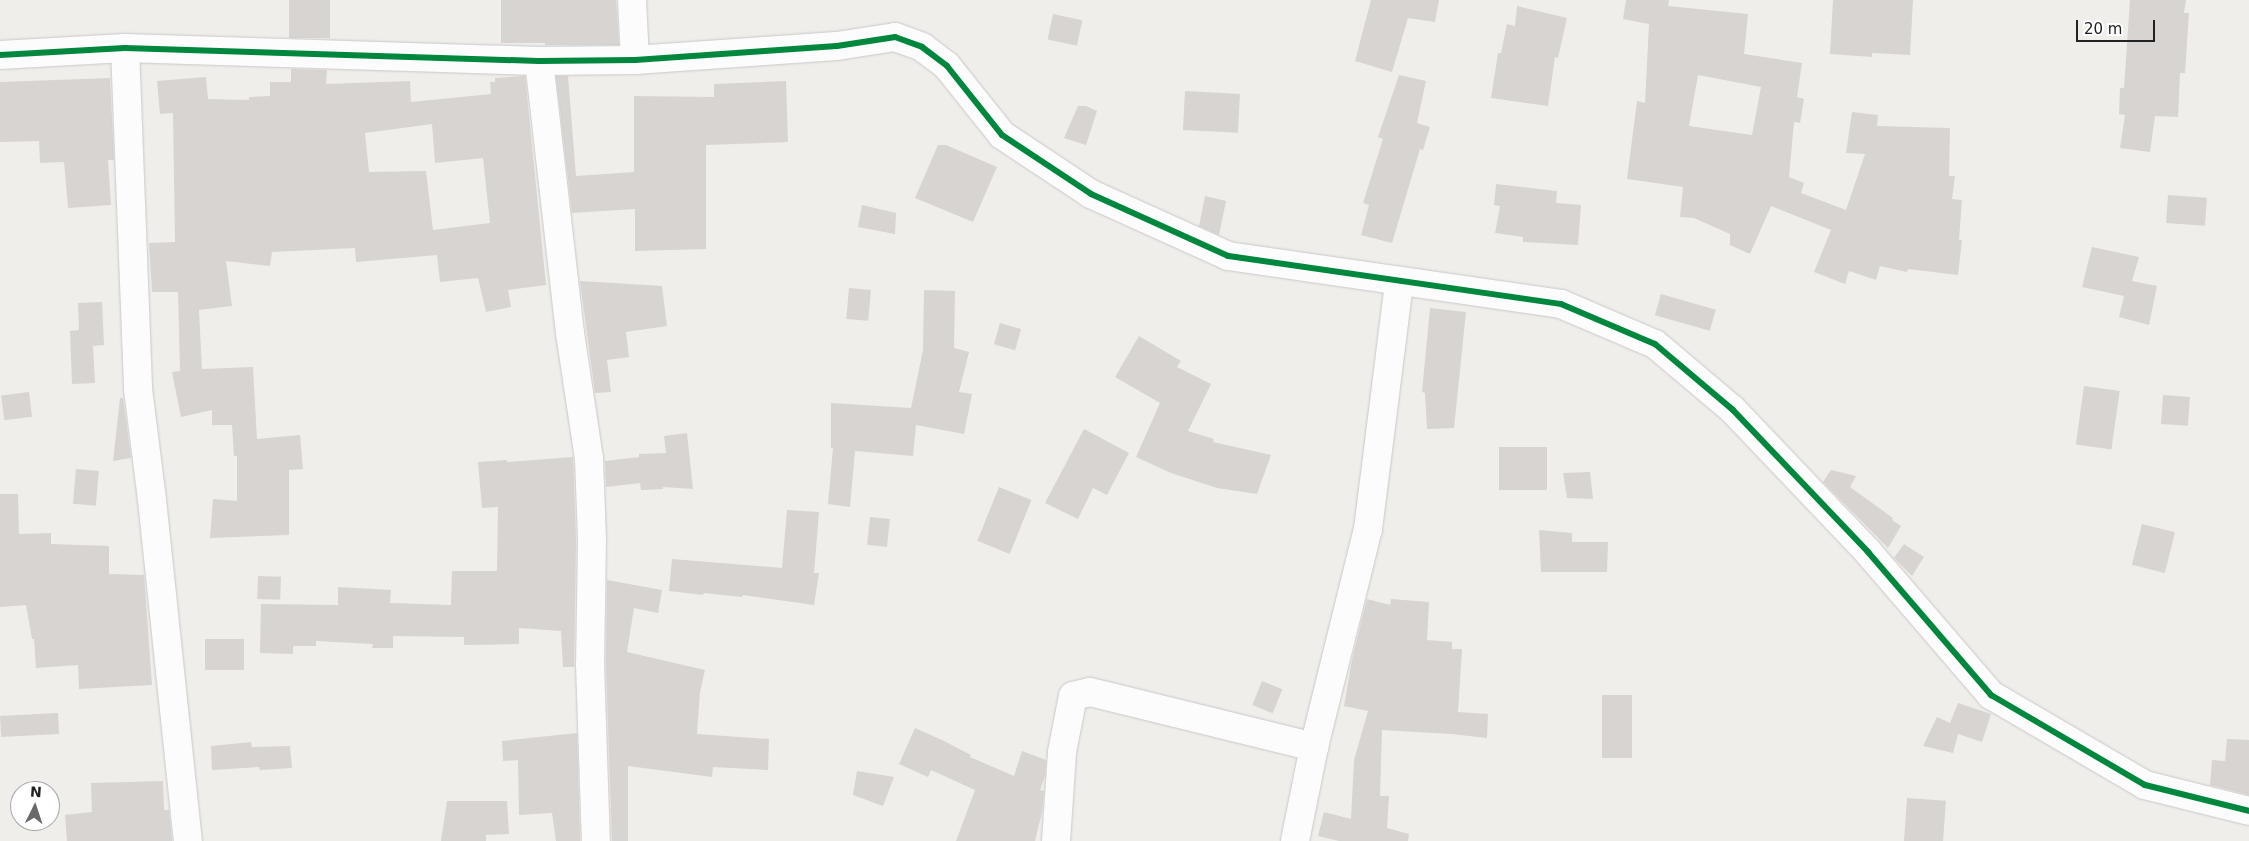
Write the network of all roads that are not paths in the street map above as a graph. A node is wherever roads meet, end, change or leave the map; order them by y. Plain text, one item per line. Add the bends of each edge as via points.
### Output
1 (632, 0) edge
2 (125, 48) junction
3 (0, 55) edge
4 (636, 60) junction
5 (539, 61) junction
6 (1399, 282) junction
7 (1314, 747) junction
8 (2249, 811) edge
9 (188, 841) edge
10 (596, 841) edge
11 (1056, 841) edge
12 (1294, 841) edge

1 - 4 street
2 - 3 street
2 - 5 street
2 - 9 street via 138,389
4 - 5 street
4 - 6 street via 837,46 895,37 922,47 941,61 1002,135 1090,194 1228,256
5 - 10 street via 571,342 589,458 592,540 590,664
6 - 7 street via 1368,529
6 - 8 street via 1561,304 1656,344 1733,410 1868,552 1991,695 2145,785
7 - 11 street via 1090,692 1073,696 1062,752
7 - 12 street

